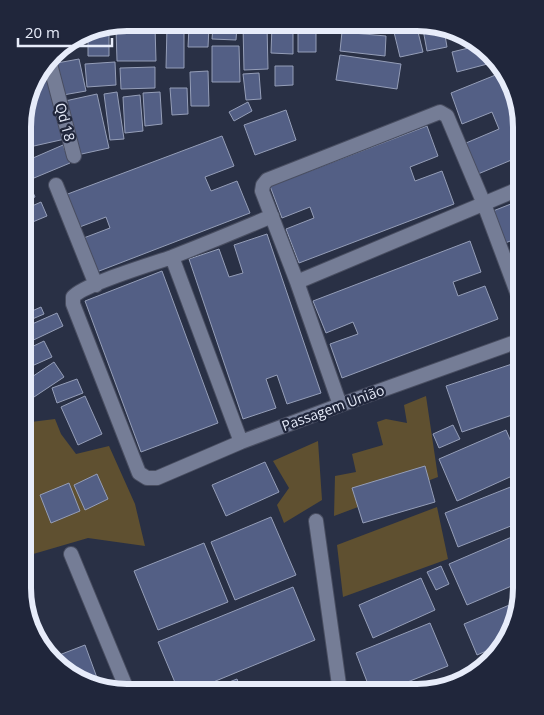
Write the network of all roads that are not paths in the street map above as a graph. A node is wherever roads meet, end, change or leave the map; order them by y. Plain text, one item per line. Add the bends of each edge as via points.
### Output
1 (51, 69) edge
2 (74, 156) dead end
3 (56, 185) dead end
4 (513, 192) edge
5 (484, 204) junction
6 (272, 216) junction
7 (172, 256) junction
8 (297, 282) junction
9 (513, 282) edge
10 (96, 285) junction
11 (513, 343) edge
12 (340, 404) junction
13 (241, 442) junction
14 (316, 521) dead end
15 (71, 554) dead end
16 (125, 684) edge
17 (339, 684) edge

1 - 2 street, Qd 18
3 - 10 street
4 - 5 street
5 - 6 street via 447,116 440,112 267,180 262,191
5 - 8 street
5 - 9 street
6 - 7 street
6 - 8 street
7 - 10 street
7 - 13 street
8 - 12 street
10 - 13 street, Passagem União via 77,292 73,304 139,473 147,478 157,478
11 - 12 street, Passagem União
12 - 13 street, Passagem União
14 - 17 street
15 - 16 street

